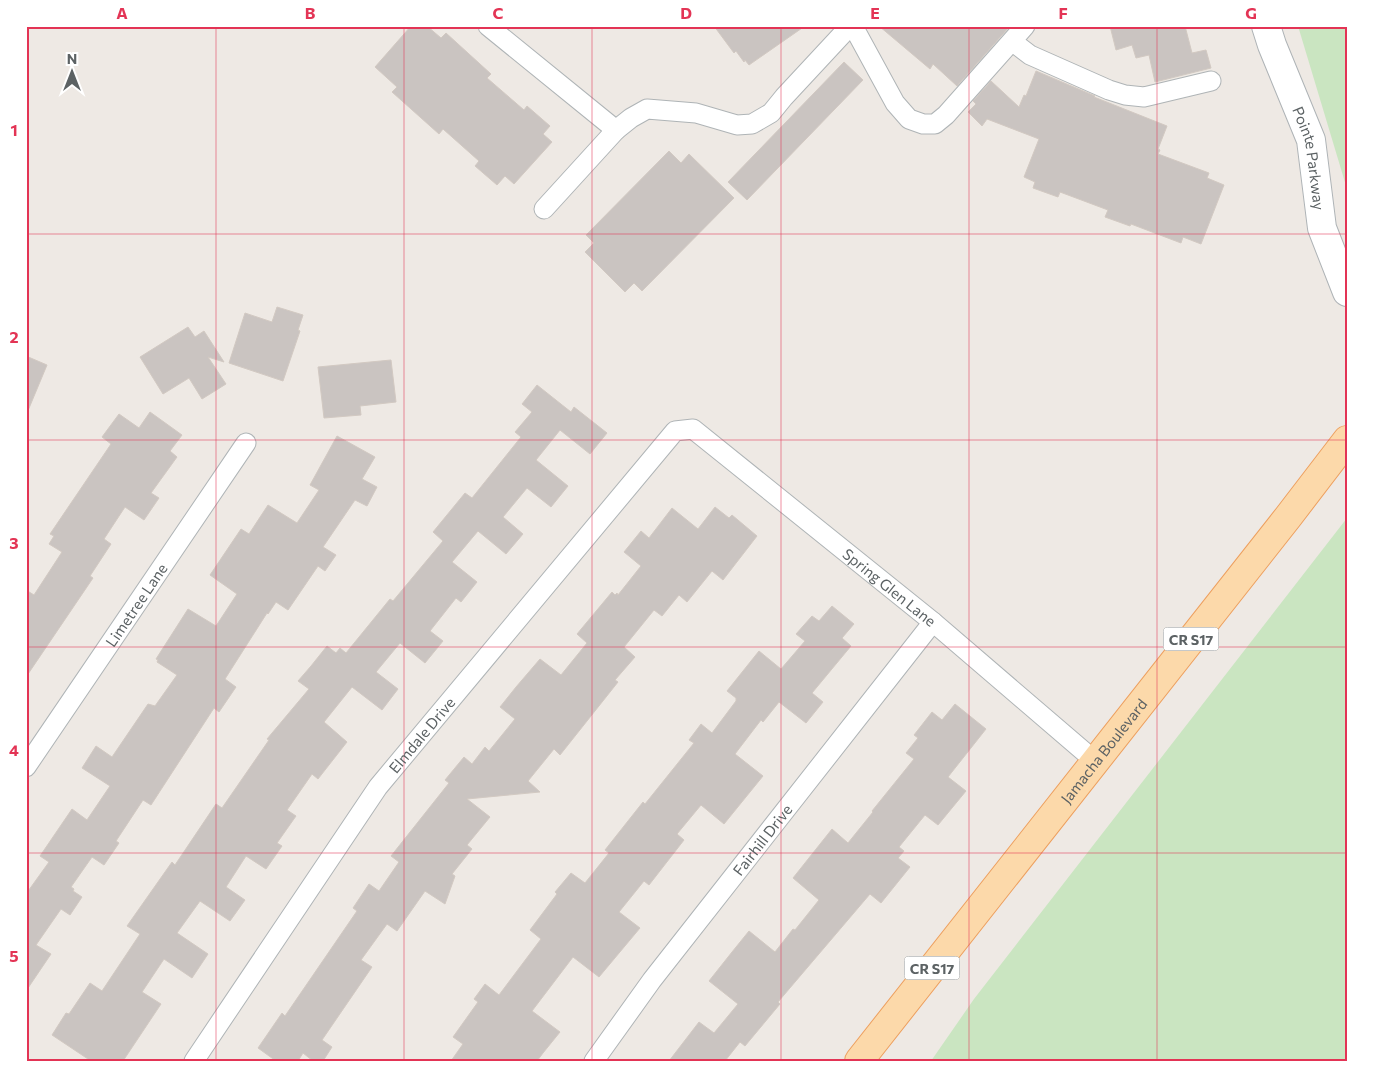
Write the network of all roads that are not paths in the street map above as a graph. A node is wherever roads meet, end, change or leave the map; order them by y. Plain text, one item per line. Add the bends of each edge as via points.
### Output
1 (488, 26) edge
2 (851, 26) edge
3 (1025, 26) edge
4 (1266, 26) edge
5 (1013, 42) junction
6 (1211, 82) dead end
7 (616, 130) junction
8 (544, 209) dead end
9 (1347, 292) edge
10 (675, 431) joint
11 (1347, 440) edge
12 (246, 443) dead end
13 (933, 622) junction
14 (1095, 762) junction
15 (26, 767) edge
16 (194, 1061) edge
17 (594, 1061) edge
18 (859, 1061) edge

1 - 7 street
2 - 5 street via 895,103 909,119 923,124 936,124 946,115
2 - 7 street via 771,114 752,124 737,125 696,113 647,109
3 - 5 street
4 - 9 street, Pointe Parkway via 1311,140 1322,228
5 - 6 street via 1030,55 1125,95 1144,97
7 - 8 street
10 - 13 street, Spring Glen Lane via 693,429
10 - 16 street, Elmdale Drive via 378,787
11 - 14 main road, Jamacha Boulevard / CR S17
12 - 15 street, Limetree Lane
13 - 14 street, Spring Glen Lane
13 - 17 street, Fairhill Drive via 652,980
14 - 18 main road, Jamacha Boulevard / CR S17

